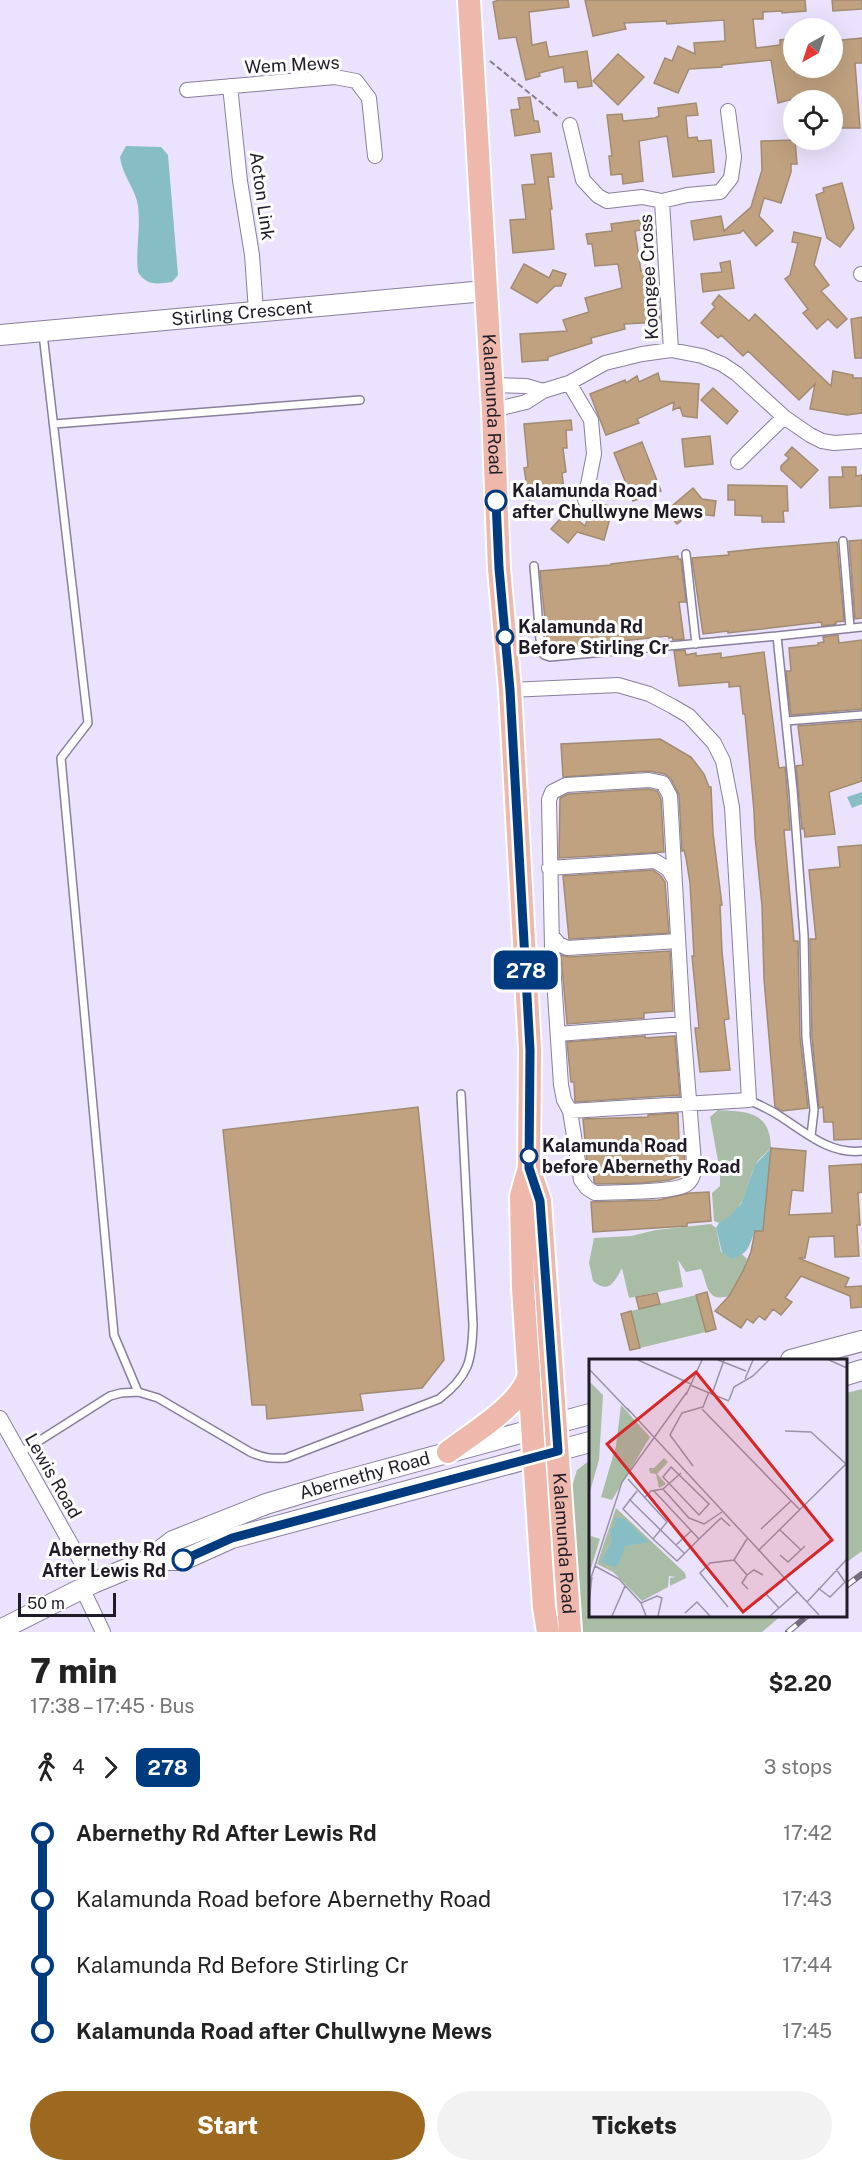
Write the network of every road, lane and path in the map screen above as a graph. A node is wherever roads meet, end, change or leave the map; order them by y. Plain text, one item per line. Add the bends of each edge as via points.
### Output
1 (469, 0) edge
2 (486, 59) dead end
3 (230, 86) junction
4 (186, 90) dead end
5 (728, 111) dead end
6 (570, 125) joint
7 (375, 156) dead end
8 (663, 201) junction
9 (485, 291) junction
10 (256, 311) junction
11 (43, 331) junction
12 (0, 335) edge
13 (671, 350) junction
14 (569, 383) junction
15 (491, 385) junction
16 (543, 391) junction
17 (360, 400) dead end
18 (493, 410) junction
19 (784, 417) junction
20 (54, 424) junction
21 (862, 441) edge
22 (738, 462) dead end
23 (585, 500) dead end
24 (843, 541) dead end
25 (687, 554) dead end
26 (534, 566) dead end
27 (862, 627) edge
28 (850, 628) junction
29 (777, 636) junction
30 (696, 644) junction
31 (510, 690) junction
32 (862, 715) edge
33 (786, 721) junction
34 (549, 867) junction
35 (674, 882) junction
36 (552, 936) junction
37 (678, 941) junction
38 (683, 1024) junction
39 (558, 1034) junction
40 (461, 1094) dead end
41 (749, 1100) junction
42 (688, 1104) junction
43 (570, 1111) junction
44 (811, 1136) junction
45 (862, 1151) edge
46 (529, 1168) junction
47 (862, 1341) edge
48 (796, 1359) edge
49 (528, 1364) junction
50 (862, 1370) edge
51 (847, 1375) edge
52 (138, 1392) junction
53 (589, 1414) edge
54 (555, 1423) junction
55 (2, 1428) edge
56 (533, 1429) junction
57 (589, 1443) edge
58 (558, 1451) junction
59 (448, 1452) junction
60 (20, 1453) junction
61 (535, 1457) junction
62 (148, 1560) junction
63 (87, 1586) junction
64 (0, 1630) edge
65 (103, 1632) edge
66 (548, 1632) edge
67 (570, 1632) edge

1 - 9 main road, Kalamunda Road
2 - 6 path
3 - 4 street, Wem Mews
3 - 7 street, Wem Mews via 335,76 356,81 369,98
3 - 10 street, Acton Link
5 - 8 street, Koongee Cross via 734,157 731,178 720,192
6 - 8 street, Koongee Cross via 583,180 598,196 607,201 642,197
8 - 13 street, Koongee Cross
9 - 10 main road, Stirling Crescent
9 - 15 main road, Kalamunda Road
10 - 11 main road, Stirling Crescent
11 - 12 main road, Stirling Crescent
11 - 20 lane
13 - 14 street via 605,363
13 - 19 street via 722,364
14 - 16 street
14 - 23 street via 591,420 594,454
15 - 16 street via 526,386
15 - 18 main road, Kalamunda Road
16 - 18 street via 526,402
17 - 20 lane
18 - 31 main road, Kalamunda Road via 499,568
19 - 21 street via 822,441
19 - 22 street
20 - 52 lane via 88,723 61,758 114,1335
24 - 28 lane
25 - 30 lane
26 - 30 lane via 544,655 563,657
27 - 28 lane
28 - 29 lane
29 - 30 lane
29 - 33 lane
31 - 41 street via 618,685 633,688 689,716 714,743 723,761 732,807
31 - 46 main road, Kalamunda Road via 530,1050
32 - 33 lane
33 - 44 lane via 804,935 814,1110
34 - 35 street via 655,861 668,869
34 - 35 street via 548,809 552,792 566,785 657,780 670,796
34 - 36 street
35 - 37 street
36 - 37 street via 567,948
36 - 39 street
37 - 38 street
38 - 39 street
38 - 42 street
39 - 43 street via 561,1085
40 - 52 lane via 473,1325 472,1355 454,1388 439,1399 286,1458 273,1459 262,1458 158,1398
41 - 42 street
41 - 44 lane
42 - 43 street
42 - 43 street via 693,1176 676,1189 595,1193 587,1188 579,1170
44 - 45 lane via 827,1147
46 - 49 main road, Kalamunda Road via 521,1196
46 - 54 main road, Kalamunda Road via 540,1201
47 - 48 main road
49 - 56 main road, Kalamunda Road
49 - 59 main road via 526,1386 514,1402
50 - 51 main road
52 - 60 lane via 111,1396
53 - 54 main road, Abernethy Road
54 - 56 main road, Abernethy Road
54 - 58 main road, Kalamunda Road
55 - 60 street, Lewis Road
56 - 59 main road, Abernethy Road
56 - 61 main road, Kalamunda Road
57 - 58 main road, Abernethy Road
58 - 61 main road, Abernethy Road
58 - 67 main road, Kalamunda Road
59 - 62 main road, Abernethy Road via 266,1504 173,1541
60 - 63 street, Lewis Road
61 - 62 main road, Abernethy Road via 232,1538 183,1560
61 - 66 main road, Kalamunda Road
62 - 63 main road, Abernethy Road
63 - 64 main road, Abernethy Road
63 - 65 street, Lewis Road

